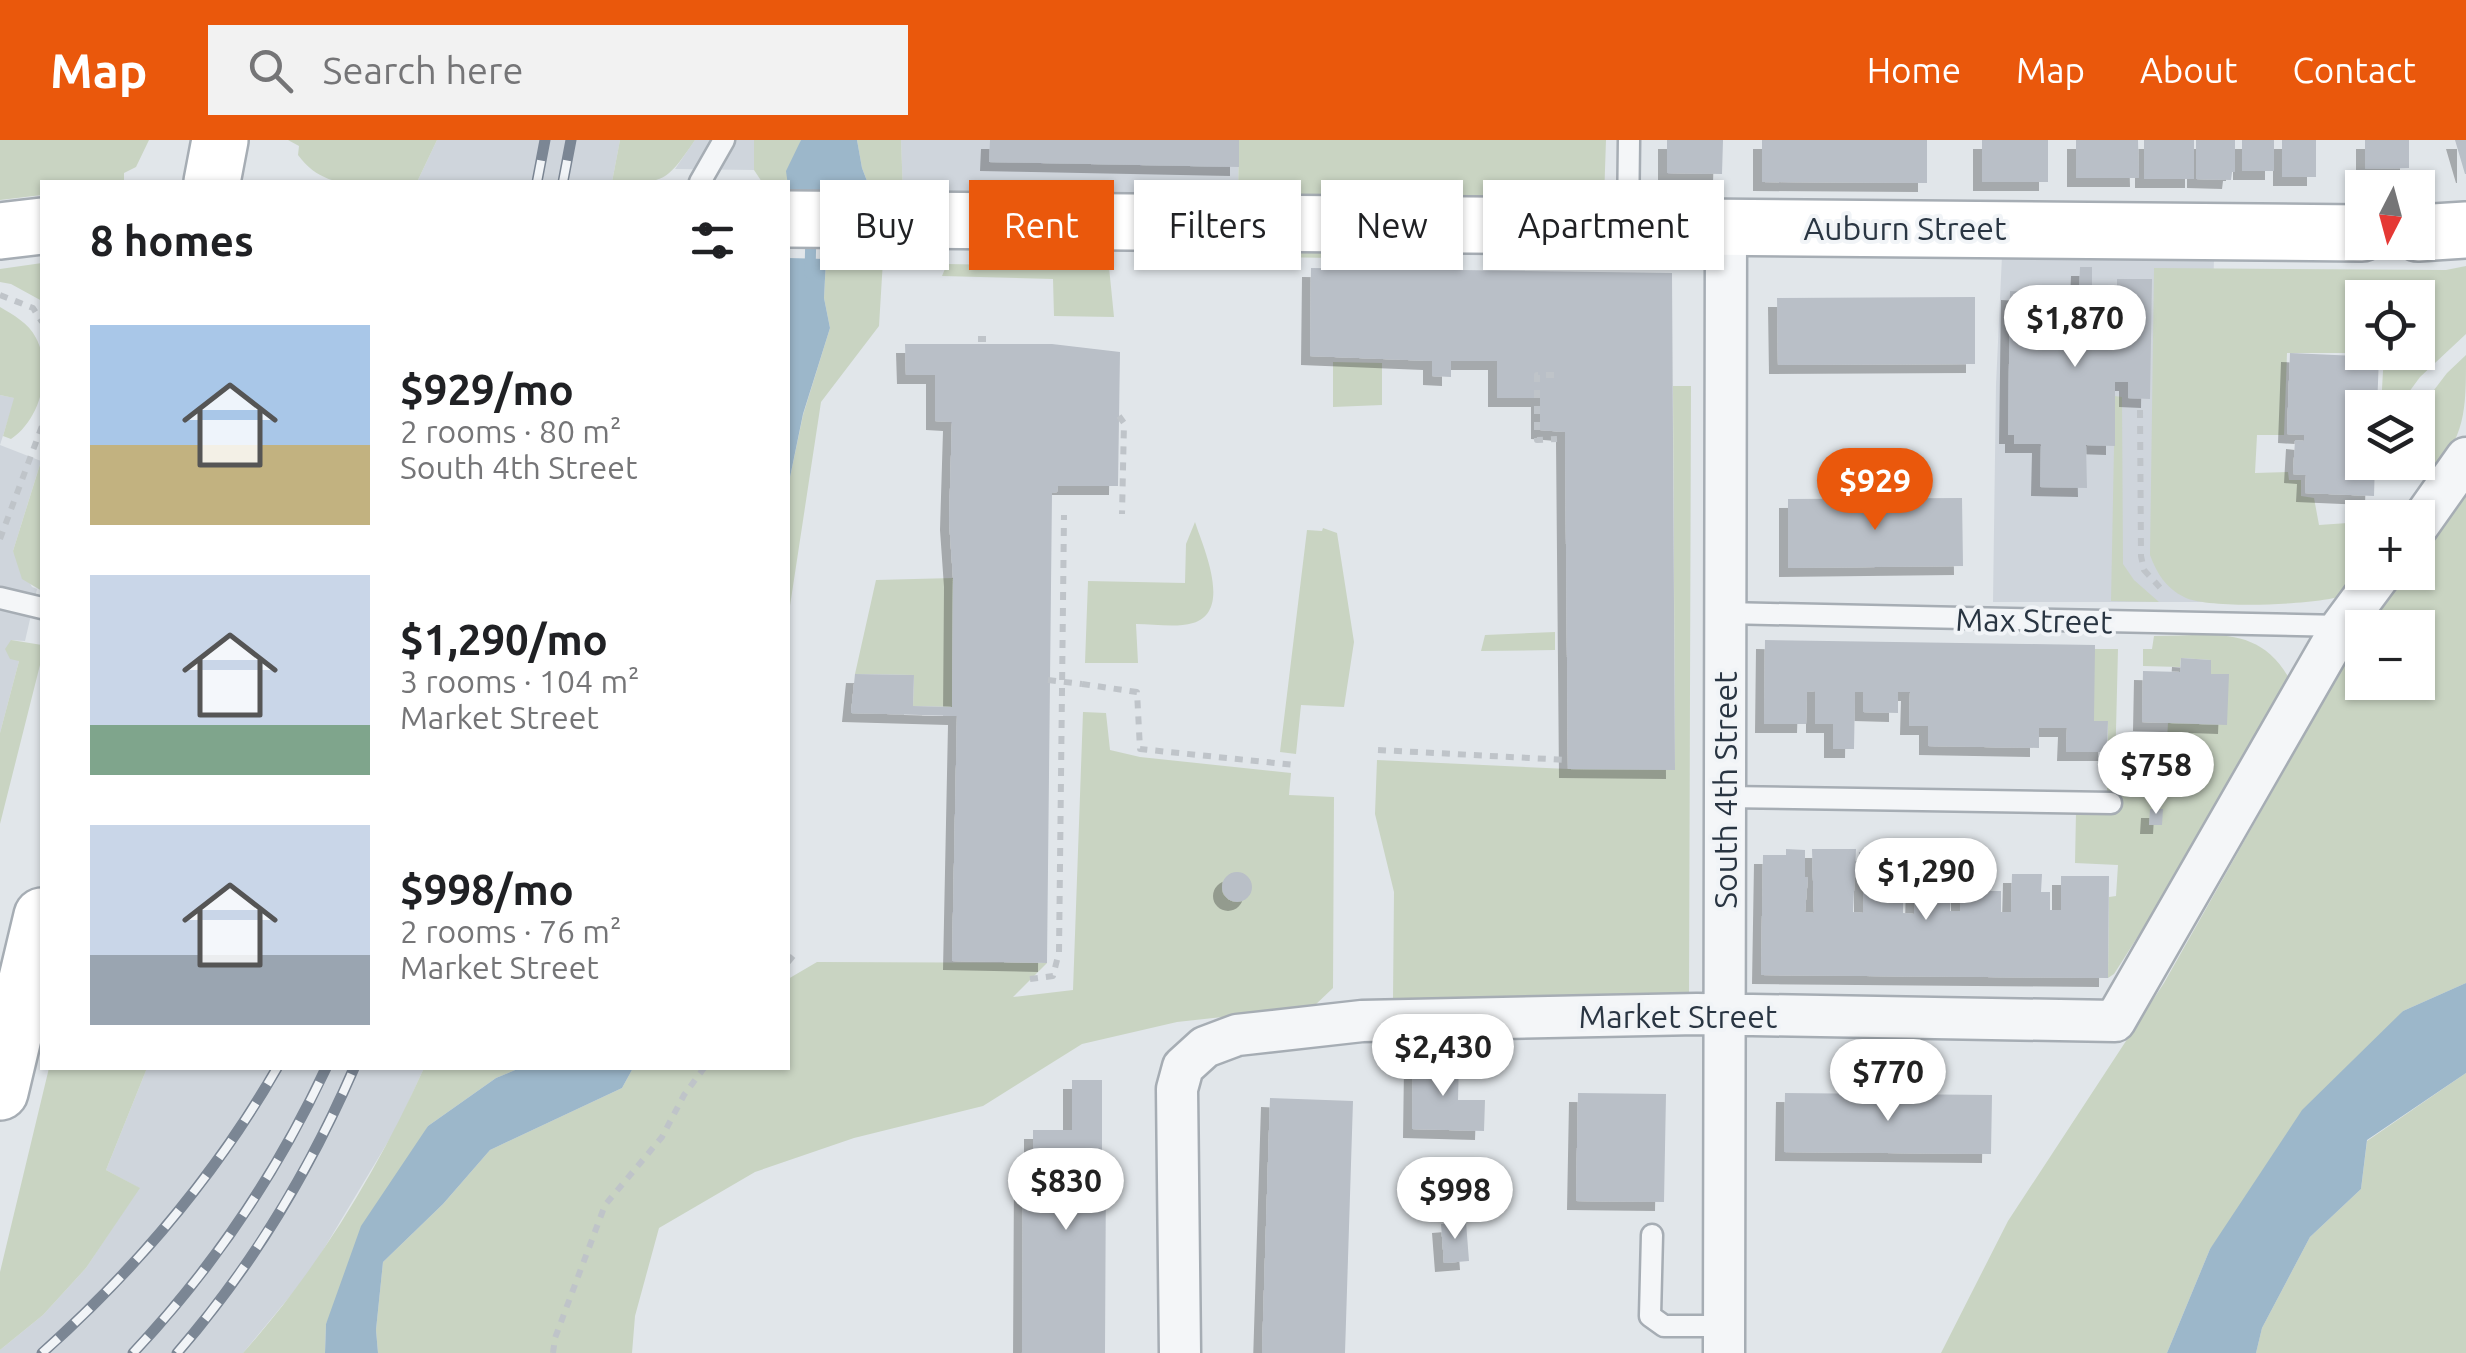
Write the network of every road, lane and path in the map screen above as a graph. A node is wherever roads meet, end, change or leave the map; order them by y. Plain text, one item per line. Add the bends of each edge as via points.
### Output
1 (220, 140) edge
2 (724, 140) edge
3 (1629, 140) edge
4 (212, 180) edge
5 (701, 180) edge
6 (1629, 180) edge
7 (790, 219) edge
8 (1483, 225) edge
9 (40, 226) edge
10 (1726, 227) joint
11 (0, 230) edge
12 (2466, 230) edge
13 (2345, 233) edge
14 (2435, 233) edge
15 (0, 295) edge
16 (40, 319) edge
17 (978, 339) dead end
18 (992, 339) dead end
19 (1554, 375) dead end
20 (2140, 410) dead end
21 (1119, 416) dead end
22 (40, 431) edge
23 (1556, 439) dead end
24 (2466, 458) edge
25 (2435, 502) edge
26 (1122, 514) dead end
27 (1064, 515) dead end
28 (0, 539) edge
29 (2369, 590) edge
30 (0, 598) edge
31 (40, 608) edge
32 (1726, 613) junction
33 (2211, 624) junction
34 (2342, 626) junction
35 (1048, 680) dead end
36 (1378, 750) dead end
37 (1568, 760) dead end
38 (1295, 765) dead end
39 (1725, 798) junction
40 (2111, 803) dead end
41 (40, 924) edge
42 (1030, 980) dead end
43 (1724, 1014) junction
44 (703, 1070) edge
45 (0, 1092) edge
46 (1652, 1235) dead end
47 (1724, 1340) edge
48 (553, 1353) edge
49 (1180, 1353) edge

1 - 4 street
2 - 5 lane
3 - 6 lane
7 - 8 street, Auburn Street
9 - 11 street
10 - 13 street, Auburn Street
10 - 32 street, South 4th Street
12 - 14 street
15 - 16 path via 33,308
17 - 18 path
19 - 23 path via 1537,376 1537,440
20 - 33 path via 2144,570 2155,586
21 - 26 path
22 - 28 path
24 - 25 street
27 - 42 path via 1060,952 1053,976
29 - 34 street
30 - 31 lane
32 - 33 lane, Max Street
32 - 39 street, South 4th Street
33 - 34 lane, Max Street
34 - 43 street, Market Street via 2114,1022
35 - 38 path, bridge via 1137,692 1140,749
36 - 37 path
39 - 40 lane
39 - 43 street, South 4th Street
41 - 45 street
43 - 47 street, South 4th Street
43 - 49 street, Market Street via 1362,1021 1237,1035 1205,1047 1182,1067 1177,1089
44 - 48 path via 662,1137 605,1205
46 - 47 lane via 1650,1316 1664,1326

